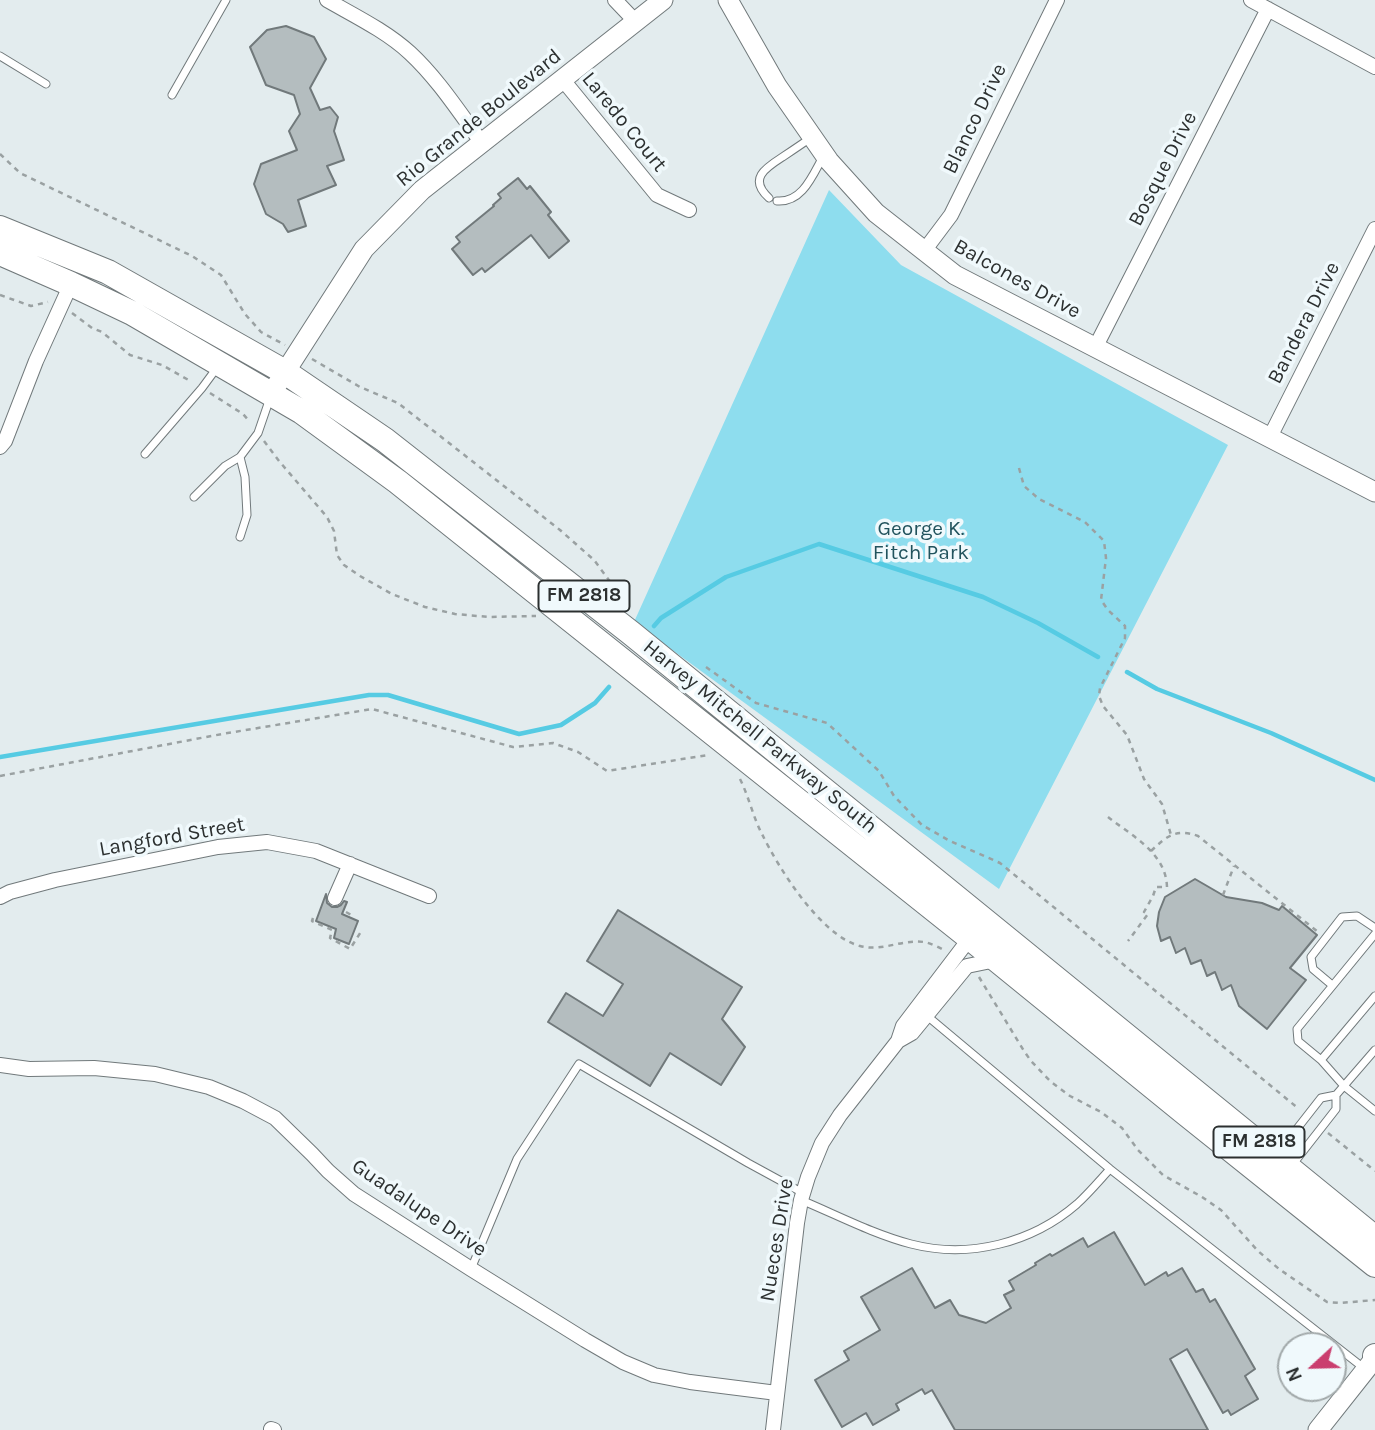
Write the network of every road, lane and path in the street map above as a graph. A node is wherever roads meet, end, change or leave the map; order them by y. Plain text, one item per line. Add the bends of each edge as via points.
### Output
1 (226, 0) edge
2 (327, 0) edge
3 (615, 0) edge
4 (663, 0) edge
5 (729, 0) edge
6 (1057, 0) edge
7 (1251, 0) edge
8 (1268, 9) junction
9 (635, 21) junction
10 (0, 56) edge
11 (1375, 67) edge
12 (563, 80) junction
13 (46, 84) dead end
14 (172, 95) dead end
15 (812, 137) junction
16 (482, 143) junction
17 (0, 154) edge
18 (824, 154) junction
19 (689, 210) dead end
20 (0, 228) edge
21 (1375, 229) edge
22 (924, 251) junction
23 (0, 253) edge
24 (71, 284) junction
25 (0, 295) edge
26 (61, 307) junction
27 (1095, 348) junction
28 (291, 362) junction
29 (220, 364) junction
30 (202, 388) junction
31 (271, 394) junction
32 (258, 433) junction
33 (1270, 437) junction
34 (2, 442) edge
35 (145, 454) dead end
36 (240, 457) junction
37 (1019, 468) dead end
38 (1375, 492) edge
39 (194, 497) dead end
40 (240, 537) dead end
41 (632, 609) dead end
42 (535, 616) dead end
43 (704, 666) dead end
44 (702, 746) dead end
45 (738, 775) dead end
46 (0, 776) edge
47 (1108, 817) dead end
48 (1171, 835) junction
49 (1151, 851) junction
50 (350, 864) junction
51 (1235, 864) junction
52 (1223, 895) dead end
53 (0, 897) edge
54 (429, 897) dead end
55 (335, 898) dead end
56 (345, 912) dead end
57 (354, 916) dead end
58 (313, 918) dead end
59 (1375, 928) edge
60 (362, 930) dead end
61 (1321, 934) dead end
62 (1375, 934) edge
63 (1128, 940) dead end
64 (1001, 949) junction
65 (965, 953) junction
66 (1332, 985) junction
67 (1375, 996) edge
68 (926, 1015) junction
69 (898, 1041) junction
70 (1373, 1055) edge
71 (1321, 1060) junction
72 (0, 1065) edge
73 (1344, 1086) junction
74 (1336, 1095) junction
75 (1375, 1111) edge
76 (1307, 1116) junction
77 (1321, 1127) junction
78 (1283, 1162) junction
79 (1110, 1169) junction
80 (1375, 1171) edge
81 (802, 1197) junction
82 (1372, 1250) edge
83 (471, 1269) junction
84 (1375, 1300) edge
85 (1373, 1360) edge
86 (777, 1393) junction
87 (773, 1430) edge
88 (1318, 1430) edge

1 - 14 lane
2 - 16 street via 410,53
3 - 9 street
4 - 9 street, Rio Grande Boulevard
5 - 15 street, Balcones Drive via 777,86
6 - 22 street, Blanco Drive via 951,215
7 - 8 street
8 - 11 street
8 - 27 street, Bosque Drive
9 - 12 street, Rio Grande Boulevard
10 - 13 lane
12 - 16 street, Rio Grande Boulevard
12 - 19 street, Laredo Court via 657,195
15 - 18 street, Balcones Drive
15 - 18 lane via 765,169 759,184 762,192 783,201 801,194
16 - 28 street, Rio Grande Boulevard via 422,190 364,250
17 - 28 path via 20,173 192,256 221,275 245,314
18 - 22 street, Balcones Drive via 876,214
20 - 28 highway, Harvey Mitchell Parkway South / FM 2818 via 108,272
21 - 33 street, Bandera Drive
22 - 27 street, Balcones Drive via 955,275
23 - 24 highway, Harvey Mitchell Parkway South / FM 2818
24 - 26 street
24 - 29 highway, Harvey Mitchell Parkway South / FM 2818
25 - 26 path via 31,306 49,302
26 - 30 path via 130,355 162,365
26 - 34 street
27 - 33 street, Balcones Drive
28 - 31 street, Rio Grande Boulevard
28 - 41 path via 331,369 398,403 560,530 594,560
28 - 64 highway, Harvey Mitchell Parkway South / FM 2818 via 621,625
29 - 30 lane
29 - 31 highway, Harvey Mitchell Parkway South / FM 2818
30 - 32 path via 243,414
30 - 35 lane
31 - 32 lane
31 - 65 highway, Harvey Mitchell Parkway South / FM 2818 via 398,482
32 - 36 lane
32 - 42 path via 327,517 337,555 360,576 425,607 455,614
33 - 38 street, Balcones Drive
36 - 39 lane
36 - 40 lane via 247,515
37 - 48 path via 1024,486 1039,499 1085,522 1104,541 1101,600 1125,626 1125,638 1100,696 1127,736 1144,779 1162,804
43 - 76 path via 757,703 827,723 878,771 922,825 1000,863
44 - 46 path via 712,755 607,771 554,743 513,747 372,709
45 - 65 path via 778,864 842,940 881,948 926,942
47 - 49 path
48 - 49 path
48 - 51 path via 1198,836
49 - 63 path via 1164,869 1167,887 1156,887 1144,912 1148,914
50 - 53 street, Langford Street via 316,851 267,842 218,846 54,880
50 - 54 street, Langford Street
50 - 55 street
51 - 52 path
51 - 61 path
56 - 57 path
58 - 60 path via 332,930 330,938 350,949
59 - 66 lane via 1357,916 1342,917 1311,957 1313,968
62 - 66 lane
64 - 65 highway via 983,936
64 - 78 highway, Harvey Mitchell Parkway South / FM 2818
64 - 82 highway, Harvey Mitchell Parkway South / FM 2818
65 - 68 street, Nueces Drive
65 - 69 street, Nueces Drive via 903,1026
65 - 84 path via 1031,1061 1050,1081 1122,1128 1163,1175 1222,1210 1269,1261 1327,1302
66 - 71 lane via 1297,1029 1298,1041
67 - 71 lane
68 - 69 street, Nueces Drive via 912,1033
68 - 79 lane
69 - 81 street, Nueces Drive via 830,1129
70 - 73 lane
71 - 73 lane
72 - 83 street, Guadalupe Drive via 155,1074 243,1101 275,1118 354,1194
73 - 74 lane
73 - 75 lane
74 - 76 lane via 1321,1098
74 - 77 lane via 1336,1109
76 - 78 lane
77 - 78 lane
77 - 80 path
78 - 82 highway, Harvey Mitchell Parkway South / FM 2818
79 - 81 lane via 1078,1203 1047,1225 984,1248 940,1249 910,1243
79 - 85 lane
81 - 83 lane via 579,1064 521,1151
81 - 86 street, Nueces Drive
83 - 86 street, Guadalupe Drive via 605,1352 654,1375
85 - 88 street
86 - 87 street, Nueces Drive

